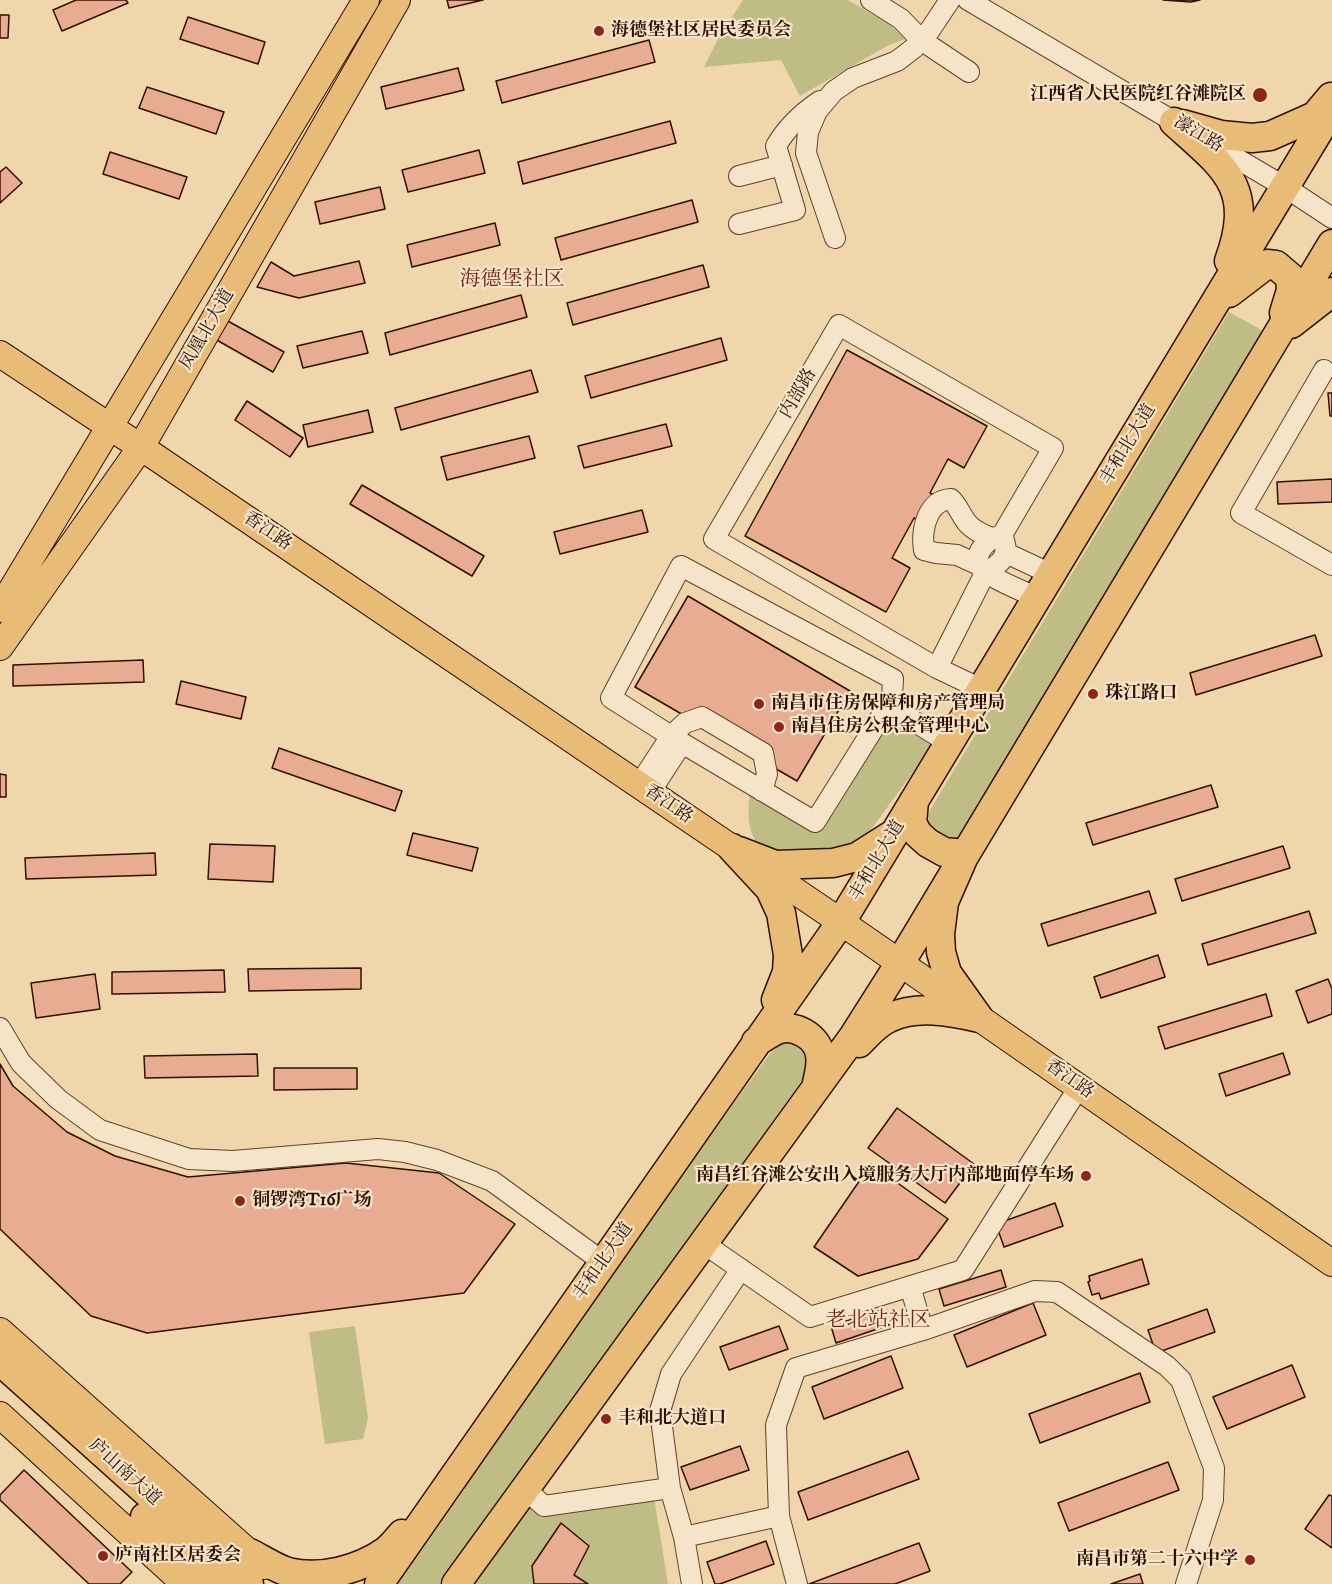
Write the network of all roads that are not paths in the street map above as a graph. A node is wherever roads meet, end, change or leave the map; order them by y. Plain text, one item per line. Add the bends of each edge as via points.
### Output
1 (366, 0) edge
2 (397, 0) edge
3 (872, 0) edge
4 (950, 0) edge
5 (969, 0) edge
6 (921, 40) junction
7 (969, 72) dead end
8 (834, 92) junction
9 (1332, 95) edge
10 (1332, 108) edge
11 (1174, 122) junction
12 (782, 165) junction
13 (740, 176) dead end
14 (1285, 187) junction
15 (1332, 218) edge
16 (739, 224) dead end
17 (835, 238) dead end
18 (1332, 244) edge
19 (1332, 292) edge
20 (1213, 306) junction
21 (1278, 335) junction
22 (0, 354) edge
23 (1324, 370) dead end
24 (109, 425) junction
25 (141, 447) junction
26 (1000, 542) junction
27 (1332, 565) edge
28 (982, 569) junction
29 (1044, 586) junction
30 (0, 609) edge
31 (0, 647) edge
32 (937, 668) junction
33 (981, 689) junction
34 (890, 702) junction
35 (676, 740) junction
36 (951, 740) junction
37 (644, 788) junction
38 (762, 791) junction
39 (914, 801) junction
40 (894, 833) junction
41 (732, 848) junction
42 (965, 854) junction
43 (840, 922) junction
44 (900, 963) junction
45 (979, 1018) junction
46 (0, 1028) edge
47 (756, 1042) junction
48 (1079, 1087) junction
49 (816, 1088) junction
50 (703, 1243) junction
51 (603, 1262) junction
52 (1332, 1263) edge
53 (741, 1269) junction
54 (910, 1286) junction
55 (923, 1330) junction
56 (0, 1331) edge
57 (0, 1361) edge
58 (0, 1388) edge
59 (0, 1415) edge
60 (670, 1488) junction
61 (525, 1489) junction
62 (443, 1492) junction
63 (779, 1516) junction
64 (684, 1537) junction
65 (250, 1553) junction
66 (185, 1584) edge
67 (219, 1584) edge
68 (249, 1584) edge
69 (285, 1584) edge
70 (379, 1584) edge
71 (456, 1584) edge
72 (692, 1584) edge
73 (797, 1584) edge
74 (1186, 1584) edge

1 - 24 main road, 凤凰北大道
2 - 25 main road, 凤凰北大道
3 - 6 street via 901,19
4 - 6 street
5 - 11 street, 濠江路
6 - 7 street
6 - 8 street via 897,61 853,78
8 - 12 street via 806,110 784,133 776,146
8 - 17 street via 817,111 808,132 806,153
9 - 11 highway via 1315,116 1270,136 1221,135
10 - 14 highway, 丰和北大道
11 - 14 street, 濠江路
11 - 20 highway via 1221,164 1238,199 1238,234
12 - 13 street
12 - 16 street via 795,210
14 - 15 street, 濠江路
14 - 20 highway, 丰和北大道
18 - 21 highway
19 - 21 highway
20 - 21 highway via 1267,264 1276,265 1290,277 1291,290
20 - 29 highway, 丰和北大道
21 - 42 highway
22 - 24 main road, 香江路
23 - 27 street via 1241,513
24 - 25 main road, 香江路
24 - 30 main road, 凤凰北大道
25 - 31 main road, 凤凰北大道
25 - 37 main road, 香江路
26 - 28 street via 1000,564
26 - 28 street via 968,524 951,499 938,503 930,512 923,533 924,550 957,555
26 - 29 street
26 - 32 street, 内部路 via 1053,448 839,325 714,539
28 - 29 street
28 - 32 street
29 - 33 highway, 丰和北大道
32 - 33 street, 内部路
33 - 36 highway, 丰和北大道
34 - 35 street via 893,680 681,566 611,698
34 - 36 street
34 - 38 street via 815,822
35 - 37 street
35 - 38 street
35 - 38 street via 685,723 702,717 763,753 768,774
36 - 39 highway, 丰和北大道
37 - 41 main road, 香江路
39 - 40 highway, 丰和北大道
39 - 42 highway via 912,823 918,834 944,852
40 - 41 highway via 857,857 833,863 775,865
40 - 43 highway, 丰和北大道
41 - 43 main road, 香江路
41 - 47 highway via 770,890 781,913 787,947 788,972
42 - 44 highway
42 - 45 highway via 944,902 941,952 947,973
43 - 44 main road, 香江路
43 - 47 highway, 丰和北大道
44 - 45 main road, 香江路
44 - 49 highway
45 - 48 main road, 香江路
45 - 49 highway via 957,1012 912,1011 889,1018 874,1027
46 - 51 street via 21,1063 100,1130 189,1159 233,1161 378,1149 437,1160 492,1181
47 - 49 highway via 778,1029 800,1029 820,1052
47 - 51 highway, 丰和北大道
48 - 52 main road, 香江路
48 - 54 street via 963,1270
49 - 50 highway
50 - 53 street
50 - 61 highway
51 - 62 highway, 丰和北大道
53 - 54 street via 810,1317
53 - 60 street via 671,1374 660,1411
54 - 55 street
55 - 63 street via 796,1368 776,1425
55 - 74 street via 1035,1291 1057,1292 1167,1366 1181,1380 1214,1468 1213,1500
56 - 65 main road
57 - 68 highway, 庐山南大道
58 - 67 highway, 庐山南大道
59 - 66 main road
60 - 61 street via 544,1506
60 - 64 street
61 - 71 highway
62 - 65 highway via 387,1550 337,1572 309,1575 286,1571
62 - 70 highway, 丰和北大道
63 - 64 street
63 - 73 street
64 - 72 street
65 - 69 main road

